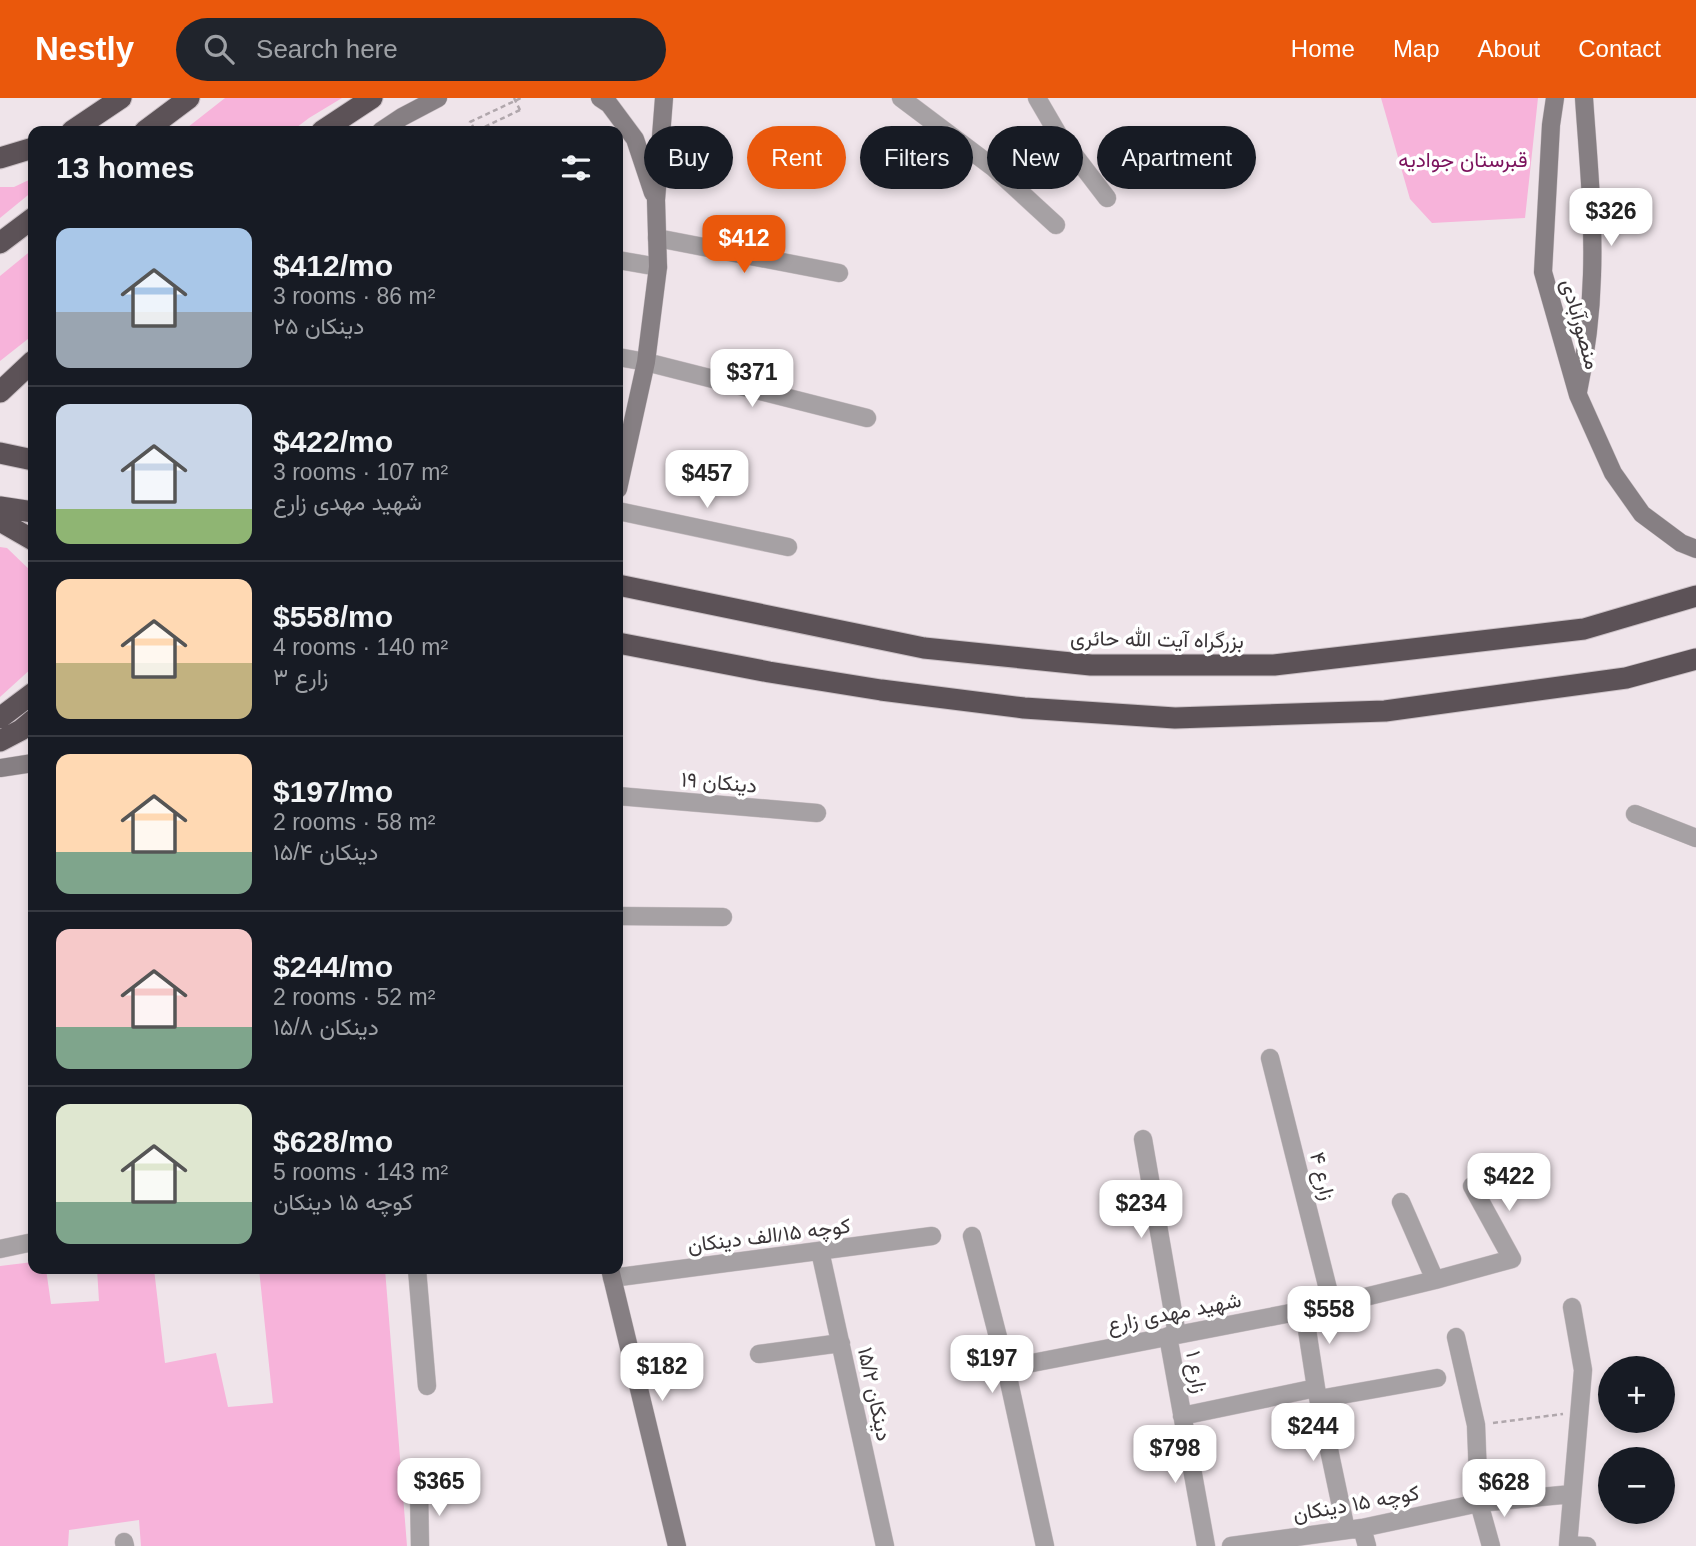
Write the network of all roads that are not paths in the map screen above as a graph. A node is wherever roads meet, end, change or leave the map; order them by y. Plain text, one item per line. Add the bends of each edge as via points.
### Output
1 (121, 98) edge
2 (188, 98) edge
3 (372, 98) edge
4 (438, 98) edge
5 (600, 98) edge
6 (664, 98) edge
7 (901, 98) edge
8 (1037, 98) edge
9 (1555, 98) edge
10 (1584, 98) edge
11 (79, 126) edge
12 (152, 126) edge
13 (330, 126) edge
14 (388, 126) edge
15 (28, 150) edge
16 (0, 158) edge
17 (1107, 198) dead end
18 (656, 200) junction
19 (28, 222) edge
20 (1056, 225) dead end
21 (657, 238) junction
22 (0, 243) edge
23 (623, 261) edge
24 (658, 267) junction
25 (839, 273) dead end
26 (623, 358) edge
27 (646, 362) junction
28 (28, 366) edge
29 (0, 392) edge
30 (1578, 395) junction
31 (867, 418) dead end
32 (0, 453) edge
33 (28, 459) edge
34 (623, 466) edge
35 (0, 507) edge
36 (28, 511) edge
37 (623, 512) edge
38 (0, 521) edge
39 (28, 537) edge
40 (788, 547) dead end
41 (1696, 549) edge
42 (623, 586) edge
43 (1696, 596) edge
44 (623, 644) edge
45 (1696, 659) edge
46 (28, 697) edge
47 (0, 718) edge
48 (28, 724) edge
49 (0, 741) edge
50 (28, 764) edge
51 (0, 768) edge
52 (623, 796) edge
53 (817, 813) dead end
54 (1635, 814) dead end
55 (1696, 838) edge
56 (623, 916) edge
57 (723, 917) dead end
58 (1270, 1058) dead end
59 (1143, 1139) dead end
60 (1472, 1186) dead end
61 (1401, 1202) dead end
62 (932, 1236) dead end
63 (972, 1236) dead end
64 (28, 1243) edge
65 (0, 1249) edge
66 (820, 1251) junction
67 (623, 1272) edge
68 (417, 1274) edge
69 (611, 1274) edge
70 (1435, 1280) junction
71 (1332, 1305) junction
72 (1572, 1307) dead end
73 (1304, 1310) junction
74 (1172, 1336) junction
75 (1455, 1337) dead end
76 (841, 1343) junction
77 (759, 1354) dead end
78 (1006, 1368) junction
79 (1437, 1378) dead end
80 (426, 1385) dead end
81 (1318, 1393) junction
82 (1182, 1416) junction
83 (419, 1491) dead end
84 (1572, 1494) junction
85 (1479, 1503) junction
86 (1354, 1529) junction
87 (1251, 1545) edge
88 (420, 1546) edge
89 (677, 1546) edge
90 (885, 1546) edge
91 (1045, 1546) edge
92 (1206, 1546) edge
93 (1231, 1546) edge
94 (1367, 1546) edge
95 (1491, 1546) edge
96 (1587, 1546) edge

1 - 11 highway
2 - 12 highway
3 - 13 highway
4 - 14 main road
5 - 18 main road via 635,139
6 - 18 main road
7 - 20 street via 994,168
8 - 17 street
9 - 30 main road, منصورآبادی via 1542,272
10 - 30 main road, منصورآبادی via 1592,275
15 - 16 highway
18 - 21 main road
19 - 22 highway
21 - 24 main road
21 - 25 street
23 - 24 street
24 - 27 main road
26 - 27 street
27 - 31 street
27 - 34 main road
28 - 29 highway
30 - 41 main road, منصورآبادی via 1613,472 1642,514
32 - 33 highway
35 - 36 highway
37 - 40 street
38 - 39 highway
42 - 43 highway, بزرگراه آیت الله حائری via 925,648 1091,665 1274,665 1584,629
44 - 45 highway via 881,691 1024,708 1175,718 1385,711 1626,678
46 - 47 highway
48 - 49 highway
50 - 51 main road
52 - 53 street, ۱۹ دینکان
54 - 55 street
56 - 57 street
58 - 71 street, ۴ زارع
59 - 74 street, ۱ زارع
60 - 70 street, شهید مهدی زارع via 1512,1259
61 - 70 street
62 - 66 street, کوچه ۱۵/الف دینکان
63 - 78 street
64 - 65 street
66 - 67 street, کوچه ۱۵/الف دینکان
66 - 76 street, ۱۵/۲ دینکان
68 - 80 street
69 - 89 main road
70 - 71 street, شهید مهدی زارع
71 - 73 street, شهید مهدی زارع
72 - 84 street via 1583,1370
73 - 74 street, شهید مهدی زارع
73 - 81 street
74 - 78 street, شهید مهدی زارع
74 - 82 street, ۱ زارع
75 - 85 street via 1476,1425
76 - 77 street
76 - 90 street, ۱۵/۲ دینکان
78 - 91 street
79 - 81 street
81 - 82 street
81 - 86 street
82 - 92 street, ۱ زارع
83 - 88 street
84 - 85 street, کوچه ۱۵ دینکان
84 - 96 street via 1567,1545
85 - 86 street, کوچه ۱۵ دینکان
85 - 95 street
86 - 87 street, کوچه ۱۵ دینکان
86 - 94 street
87 - 93 street, کوچه ۱۵ دینکان

